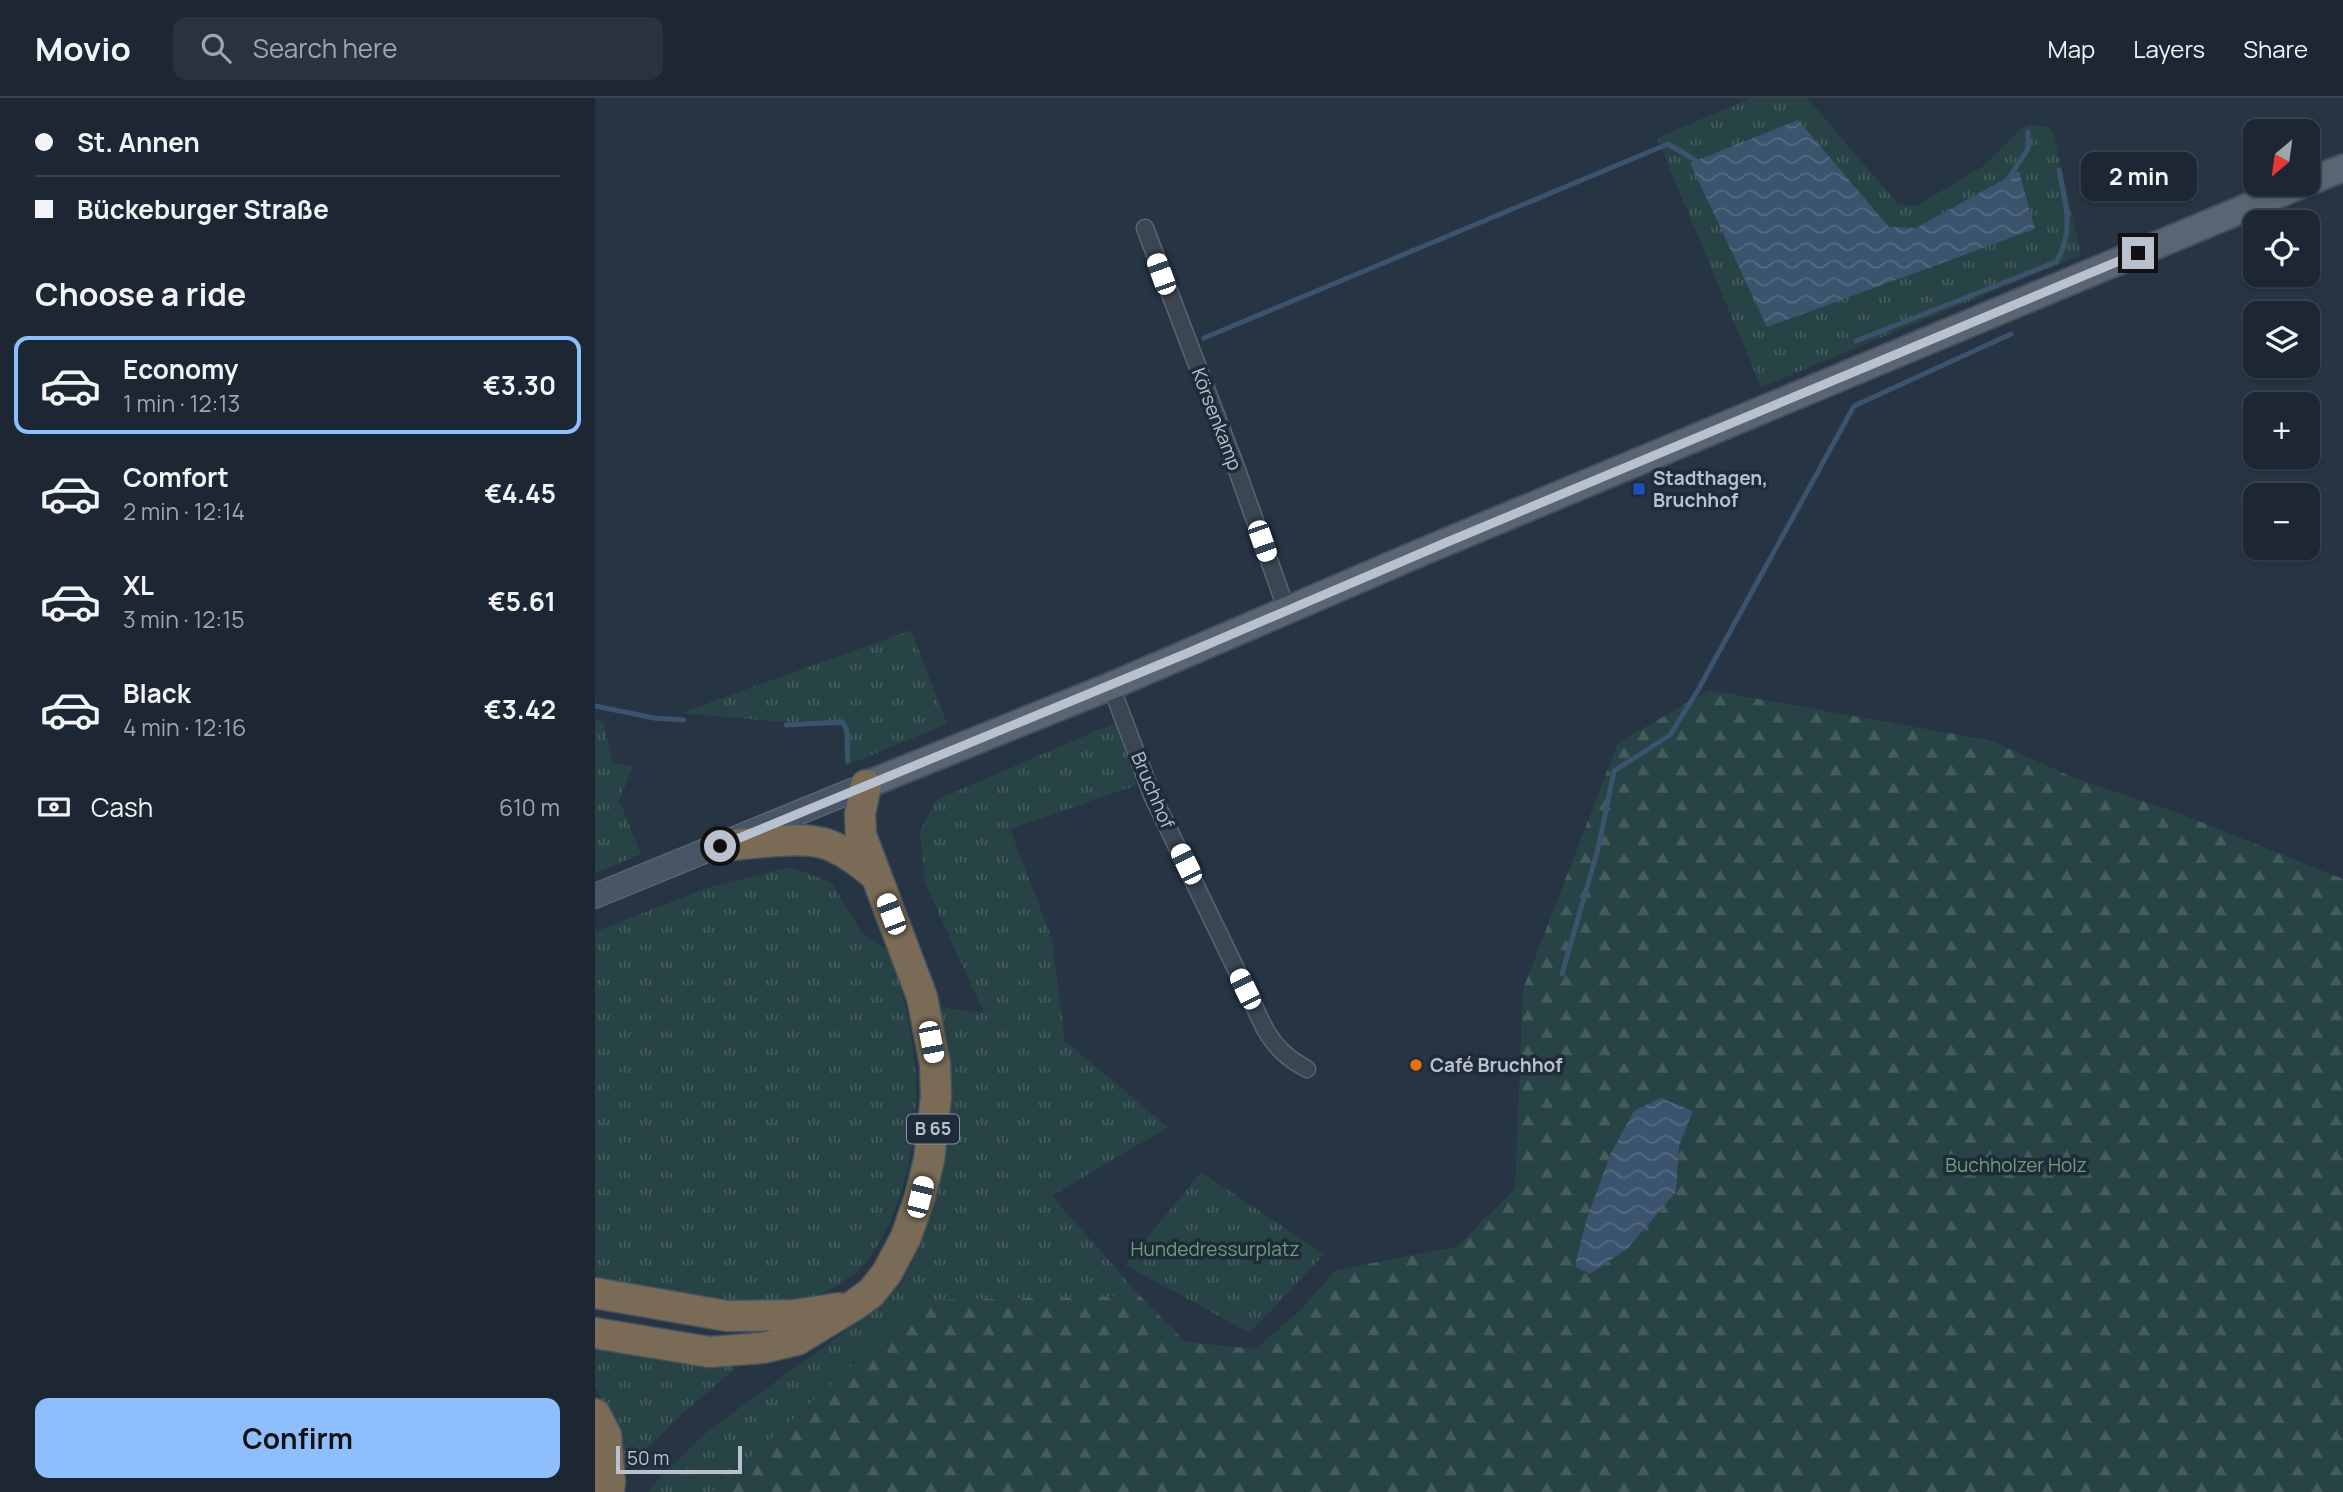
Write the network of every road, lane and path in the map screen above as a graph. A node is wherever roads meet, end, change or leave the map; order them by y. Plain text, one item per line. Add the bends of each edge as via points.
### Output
1 (2343, 168) edge
2 (2321, 177) edge
3 (2274, 196) edge
4 (1145, 228) dead end
5 (1287, 611) junction
6 (1111, 685) junction
7 (866, 785) junction
8 (720, 846) junction
9 (875, 875) junction
10 (595, 896) edge
11 (1307, 1069) dead end
12 (595, 1293) edge
13 (853, 1306) junction
14 (595, 1334) edge
15 (595, 1415) edge
16 (609, 1492) edge

1 - 2 main road
3 - 5 main road
4 - 5 street, Körsenkamp
5 - 6 main road
6 - 7 main road
6 - 11 street, Bruchhof via 1152,795 1265,1029 1276,1048
7 - 8 main road
7 - 9 highway, B 65 via 861,835
8 - 9 highway via 827,844
8 - 10 main road
9 - 13 highway, B 65 via 922,997 936,1096 929,1160 906,1237 887,1273
12 - 13 highway via 727,1316 795,1315
13 - 14 highway, B 65 via 797,1340 763,1348 709,1352
15 - 16 highway via 605,1435

